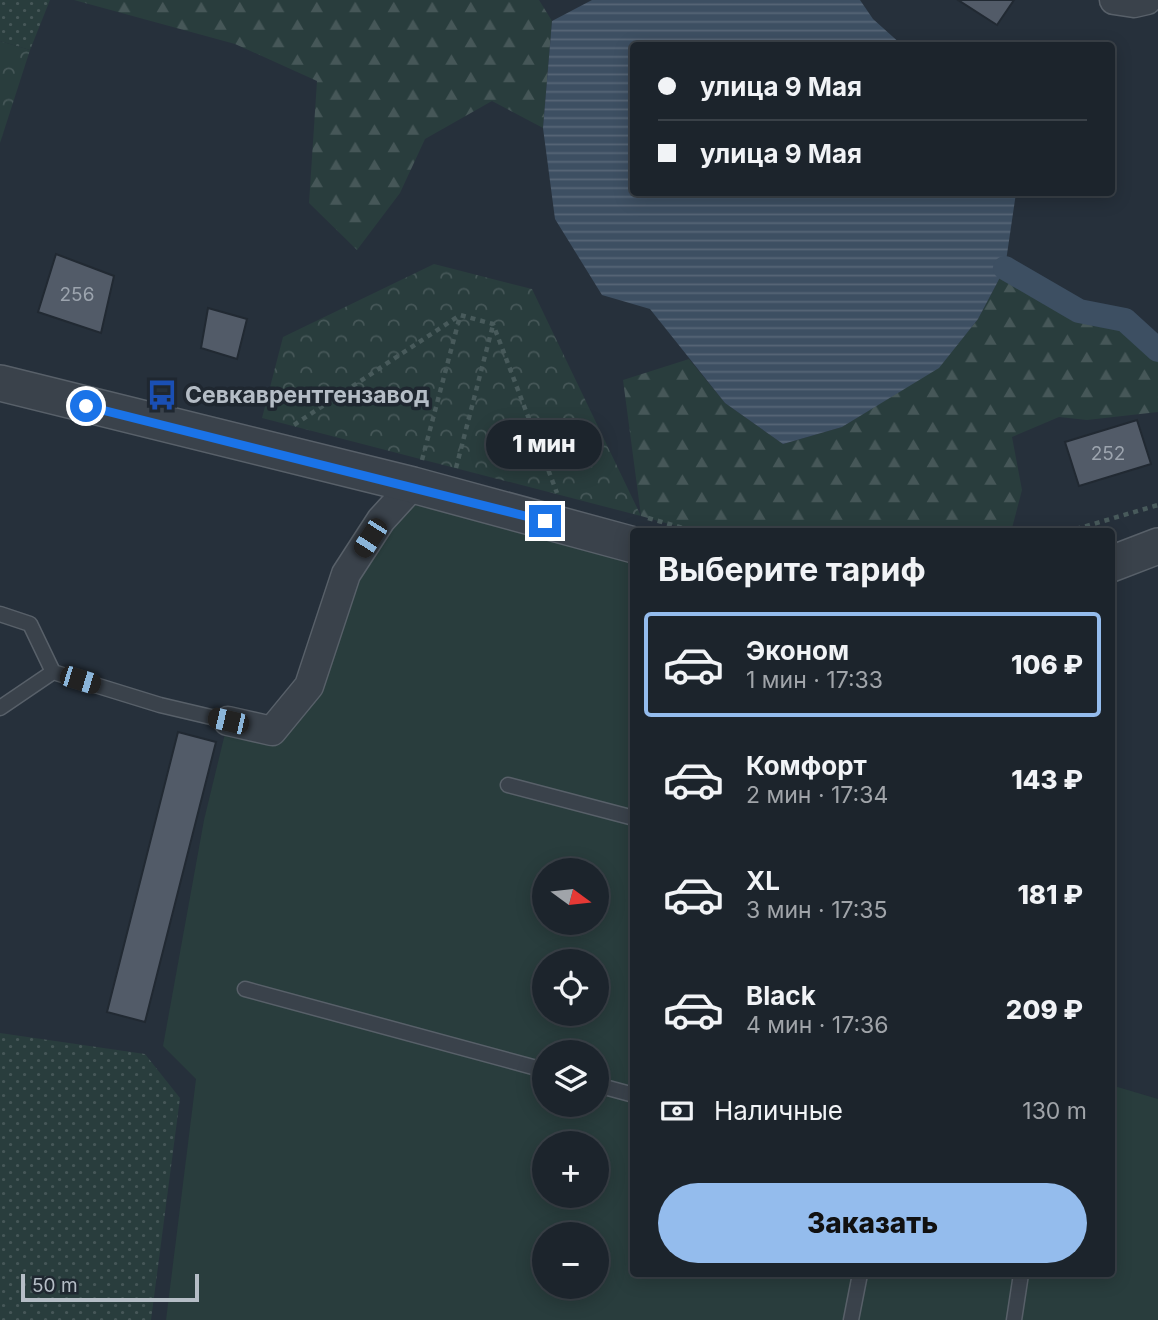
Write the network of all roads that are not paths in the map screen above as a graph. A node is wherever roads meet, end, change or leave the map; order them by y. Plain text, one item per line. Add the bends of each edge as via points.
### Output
1 (1114, 0) edge
2 (1147, 0) edge
3 (0, 383) edge
4 (417, 472) junction
5 (630, 544) edge
6 (1158, 545) edge
7 (1115, 562) edge
8 (0, 614) edge
9 (53, 672) junction
10 (0, 708) edge
11 (228, 721) joint
12 (508, 785) dead end
13 (630, 817) edge
14 (245, 989) dead end
15 (532, 1067) edge
16 (609, 1088) edge
17 (630, 1094) edge
18 (859, 1277) edge
19 (1021, 1277) edge
20 (852, 1320) edge
21 (1014, 1320) edge

1 - 2 street
3 - 4 street
4 - 5 street
4 - 11 street via 346,574 309,686 272,731
6 - 7 street
8 - 9 lane via 30,624
9 - 10 lane
9 - 11 lane
12 - 13 lane
14 - 15 lane
16 - 17 lane
18 - 20 lane
19 - 21 lane

